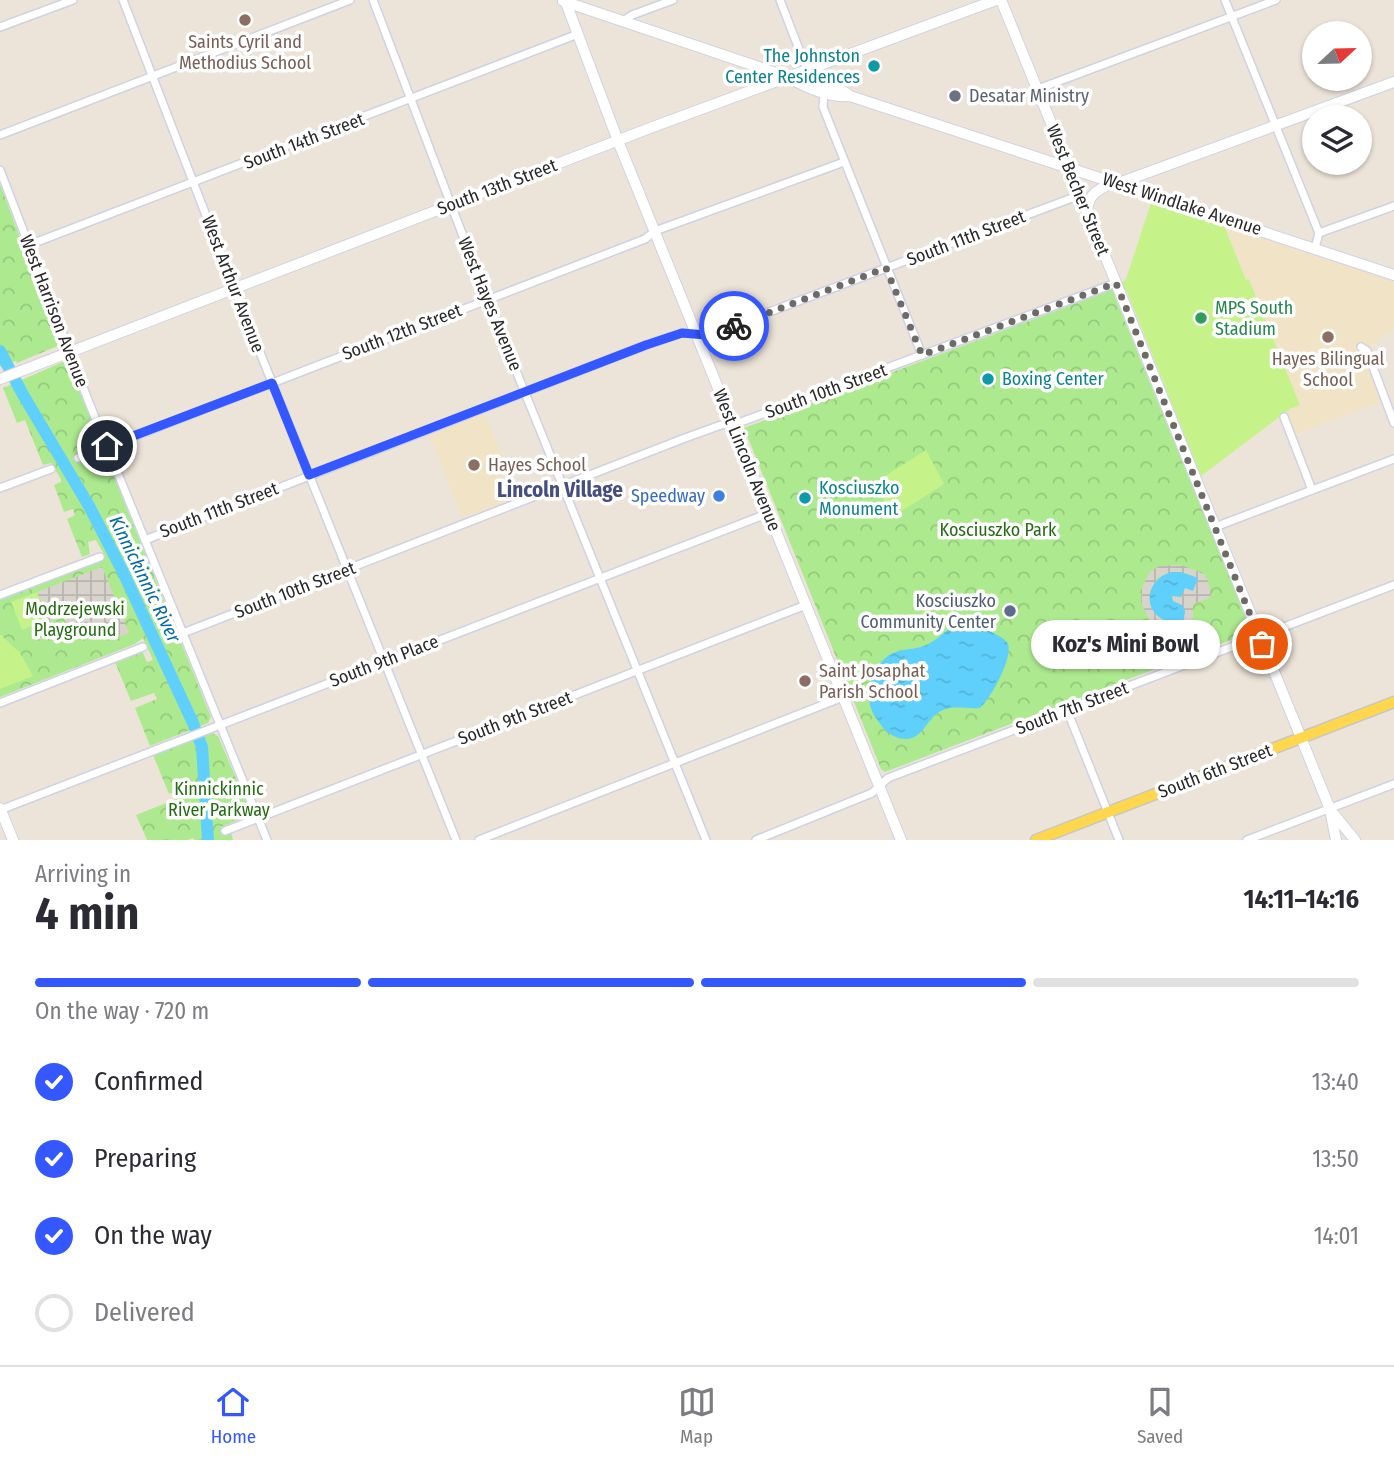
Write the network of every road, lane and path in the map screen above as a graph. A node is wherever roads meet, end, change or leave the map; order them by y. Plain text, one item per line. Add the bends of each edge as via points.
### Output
1 (73, 0) edge
2 (123, 0) edge
3 (350, 0) edge
4 (373, 0) edge
5 (673, 0) edge
6 (780, 0) edge
7 (996, 0) edge
8 (1002, 0) edge
9 (1225, 0) edge
10 (1276, 0) edge
11 (564, 1) edge
12 (1231, 16) junction
13 (623, 21) junction
14 (0, 27) edge
15 (578, 34) junction
16 (807, 70) junction
17 (153, 77) junction
18 (788, 77) junction
19 (1394, 82) edge
20 (1038, 89) junction
21 (824, 92) junction
22 (850, 96) junction
23 (411, 100) junction
24 (1275, 125) junction
25 (0, 135) edge
26 (618, 141) junction
27 (844, 162) junction
28 (1069, 166) junction
29 (0, 170) edge
30 (193, 183) junction
31 (1117, 183) junction
32 (1080, 195) junction
33 (451, 204) junction
34 (1394, 206) edge
35 (1087, 211) junction
36 (655, 232) junction
37 (1319, 233) junction
38 (29, 245) junction
39 (1315, 248) junction
40 (886, 268) junction
41 (1394, 275) edge
42 (1116, 283) junction
43 (234, 288) junction
44 (487, 299) junction
45 (696, 334) junction
46 (1360, 347) dead end
47 (69, 352) junction
48 (922, 355) junction
49 (1, 378) edge
50 (272, 383) junction
51 (525, 392) junction
52 (1284, 417) dead end
53 (1394, 423) edge
54 (733, 424) junction
55 (107, 446) junction
56 (78, 458) dead end
57 (1394, 459) edge
58 (51, 469) dead end
59 (309, 475) junction
60 (563, 485) junction
61 (0, 488) edge
62 (1312, 490) junction
63 (769, 513) junction
64 (1215, 527) junction
65 (145, 540) junction
66 (100, 557) dead end
67 (347, 569) junction
68 (600, 578) junction
69 (1394, 585) edge
70 (0, 595) edge
71 (806, 605) junction
72 (183, 633) junction
73 (1259, 636) junction
74 (143, 647) dead end
75 (384, 662) junction
76 (637, 671) junction
77 (843, 697) junction
78 (0, 702) edge
79 (1394, 702) edge
80 (1067, 710) junction
81 (220, 724) junction
82 (1301, 738) junction
83 (422, 754) junction
84 (675, 763) junction
85 (1394, 784) edge
86 (879, 786) junction
87 (0, 809) edge
88 (1330, 809) junction
89 (1107, 813) junction
90 (258, 818) junction
91 (225, 831) dead end
92 (13, 840) edge
93 (267, 840) edge
94 (456, 840) edge
95 (478, 840) edge
96 (706, 840) edge
97 (756, 840) edge
98 (901, 840) edge
99 (1036, 840) edge
100 (1119, 840) edge
101 (1247, 840) edge
102 (1336, 840) edge
103 (1355, 840) edge

1 - 14 street
2 - 17 street, West Arthur Avenue
3 - 17 street
4 - 23 street, West Hayes Avenue
5 - 13 street
6 - 16 street
7 - 16 street, South 13th Street
8 - 20 street, West Becher Street
9 - 12 street
10 - 12 street
11 - 13 street, West Windlake Avenue
11 - 15 street, West Lincoln Avenue
12 - 20 street
12 - 24 street
13 - 18 street, West Windlake Avenue
15 - 23 street, South 14th Street
15 - 26 street, West Lincoln Avenue
16 - 18 street, South 13th Street
17 - 25 street
17 - 30 street, West Arthur Avenue
18 - 21 street, West Windlake Avenue
18 - 22 street, West Windlake Avenue via 842,89
18 - 26 street, South 13th Street
19 - 24 street
20 - 28 street, West Becher Street
21 - 22 street, West Windlake Avenue
21 - 27 street via 823,107
22 - 28 street, West Windlake Avenue
23 - 30 street, South 14th Street
23 - 33 street, West Hayes Avenue
24 - 31 street
24 - 37 street
26 - 33 street, South 13th Street
26 - 36 street, West Lincoln Avenue
27 - 36 street, South 12th Street
27 - 40 street
28 - 31 street, West Windlake Avenue
28 - 32 street, West Becher Street
29 - 38 street, West Harrison Avenue
30 - 38 street, South 14th Street
30 - 43 street, West Arthur Avenue
31 - 35 street via 1093,193
31 - 39 street, West Windlake Avenue
32 - 35 street, West Becher Street
32 - 40 street, South 11th Street
33 - 43 street, South 13th Street
33 - 44 street, West Hayes Avenue
34 - 37 street
35 - 42 street, West Becher Street
36 - 44 street, South 12th Street
36 - 45 street, West Lincoln Avenue
37 - 39 street
38 - 47 street, West Harrison Avenue
39 - 41 street, West Windlake Avenue
40 - 45 street, South 11th Street via 711,334
40 - 48 street
42 - 48 street, South 10th Street
42 - 64 street, West Becher Street
43 - 47 street, South 13th Street
43 - 50 street, West Arthur Avenue
44 - 50 street, South 12th Street
44 - 51 street, West Hayes Avenue
45 - 51 street, South 11th Street via 682,333 646,345
45 - 54 street, West Lincoln Avenue
46 - 53 street via 1367,351
47 - 49 street, South 13th Street
47 - 55 street, West Harrison Avenue
48 - 54 street, South 10th Street
50 - 55 street, South 12th Street
50 - 59 street, West Arthur Avenue
51 - 59 street, South 11th Street
51 - 60 street, West Hayes Avenue
52 - 62 street
54 - 60 street, South 10th Street
54 - 63 street, West Lincoln Avenue
55 - 56 street, South 12th Street
55 - 65 street, West Harrison Avenue
57 - 62 street
58 - 61 street
59 - 65 street, South 11th Street
59 - 67 street, West Arthur Avenue
60 - 67 street, South 10th Street
60 - 68 street, West Hayes Avenue
62 - 64 street
63 - 68 street, South 9th Place
63 - 71 street, West Lincoln Avenue
64 - 73 street, West Becher Street
65 - 72 street, West Harrison Avenue
66 - 70 street
67 - 72 street, South 10th Street
67 - 75 street, West Arthur Avenue
68 - 75 street, South 9th Place
68 - 76 street, West Hayes Avenue
69 - 73 street, South 7th Street
71 - 76 street, South 9th Street
71 - 77 street, West Lincoln Avenue
72 - 81 street, West Harrison Avenue
73 - 80 street, South 7th Street
73 - 82 street, West Becher Street
74 - 78 street
75 - 81 street, South 9th Place
75 - 83 street, West Arthur Avenue
76 - 83 street, South 9th Street
76 - 84 street, West Hayes Avenue
77 - 84 street
77 - 86 street, West Lincoln Avenue
79 - 82 main road, South 6th Street
80 - 86 street, South 7th Street via 888,778
80 - 89 street
81 - 87 street, South 9th Place
81 - 90 street, West Harrison Avenue
82 - 88 street, West Becher Street
82 - 89 main road, South 6th Street
83 - 90 street, South 9th Street
83 - 94 street, West Arthur Avenue
84 - 95 street
84 - 96 street, West Hayes Avenue
85 - 88 street
86 - 97 street, South 7th Street via 872,793
86 - 98 street, West Lincoln Avenue
87 - 92 street
88 - 101 street
88 - 102 street, West Becher Street
88 - 103 street, West Becher Street
89 - 99 main road, South 6th Street
89 - 100 street
90 - 91 street, South 9th Street
90 - 93 street, West Harrison Avenue

